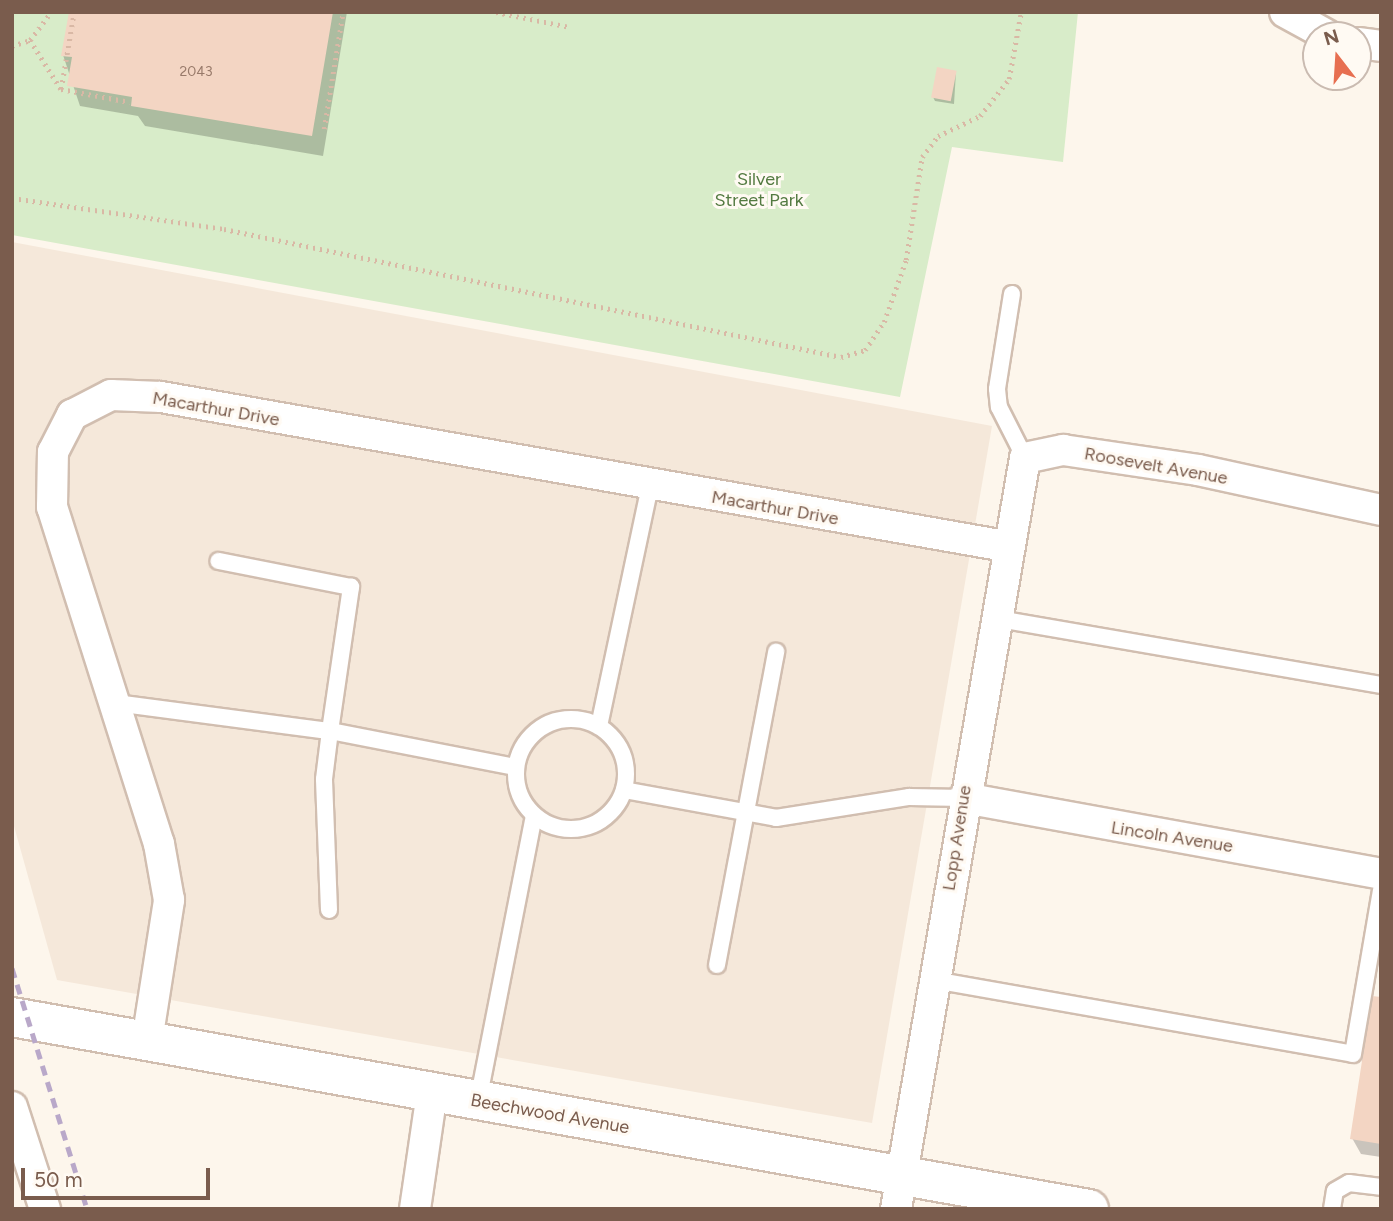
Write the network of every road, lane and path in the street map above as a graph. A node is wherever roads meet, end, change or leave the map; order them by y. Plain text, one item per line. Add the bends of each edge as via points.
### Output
1 (51, 12) edge
2 (74, 12) edge
3 (343, 12) edge
4 (496, 12) edge
5 (1021, 12) edge
6 (570, 27) dead end
7 (30, 40) junction
8 (12, 46) edge
9 (61, 89) junction
10 (130, 102) dead end
11 (324, 129) dead end
12 (12, 198) edge
13 (1012, 294) dead end
14 (1021, 463) junction
15 (650, 486) junction
16 (1381, 510) edge
17 (1005, 546) junction
18 (219, 561) dead end
19 (993, 618) junction
20 (776, 652) dead end
21 (1381, 685) edge
22 (116, 703) junction
23 (599, 726) junction
24 (330, 732) junction
25 (516, 767) junction
26 (624, 790) junction
27 (964, 798) junction
28 (749, 813) junction
29 (534, 816) junction
30 (1381, 874) edge
31 (1381, 890) edge
32 (329, 910) dead end
33 (1375, 960) edge
34 (717, 965) dead end
35 (934, 980) junction
36 (12, 1017) edge
37 (147, 1041) junction
38 (432, 1092) junction
39 (478, 1101) junction
40 (12, 1107) edge
41 (1381, 1187) edge
42 (899, 1192) edge
43 (45, 1209) edge
44 (415, 1209) edge
45 (1089, 1209) edge
46 (1332, 1209) edge

1 - 7 path
2 - 9 path
3 - 11 path
4 - 6 path
5 - 12 path via 1009,79 980,116 938,136 922,157 906,260 884,322 865,350 841,357 224,229
7 - 8 path
7 - 9 path
9 - 10 path
13 - 14 lane via 998,398
14 - 16 street, Roosevelt Avenue via 1063,450 1198,470
14 - 17 street, Lopp Avenue
15 - 17 street, Macarthur Drive
15 - 22 street, Macarthur Drive via 160,397 111,395 72,415 65,427 52,452 52,507
15 - 23 lane
17 - 19 street, Lopp Avenue
18 - 24 lane via 351,587
19 - 21 lane
19 - 27 street, Lopp Avenue
20 - 28 lane
22 - 24 lane
22 - 37 street, Macarthur Drive via 159,844 169,901
23 - 25 lane via 564,719 547,724 526,742
23 - 26 lane via 622,754
24 - 25 lane
24 - 32 lane via 324,779
25 - 29 lane via 516,785
26 - 28 lane
26 - 29 lane via 609,813 586,827 559,828
27 - 28 lane via 909,797 776,818
27 - 30 street, Lincoln Avenue
27 - 35 street, Lopp Avenue
28 - 34 lane
29 - 39 lane
31 - 33 lane
33 - 35 lane via 1353,1054
35 - 42 street, Lopp Avenue
36 - 37 main road, Beechwood Avenue
37 - 38 main road, Beechwood Avenue
38 - 39 main road, Beechwood Avenue
38 - 44 street
39 - 42 main road, Beechwood Avenue
40 - 43 street
41 - 46 lane via 1349,1183 1335,1191
42 - 45 main road, Beechwood Avenue

